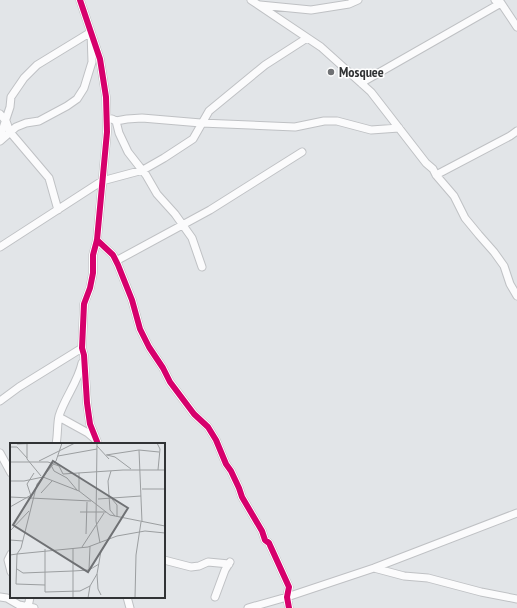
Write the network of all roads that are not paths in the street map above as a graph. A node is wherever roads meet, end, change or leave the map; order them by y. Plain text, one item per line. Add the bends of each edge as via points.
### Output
1 (80, 0) edge
2 (251, 0) edge
3 (358, 0) edge
4 (498, 2) edge
5 (258, 5) junction
6 (517, 27) edge
7 (91, 32) junction
8 (307, 38) junction
9 (361, 83) junction
10 (0, 114) edge
11 (106, 114) junction
12 (6, 121) junction
13 (116, 121) junction
14 (201, 123) junction
15 (399, 128) junction
16 (517, 131) edge
17 (10, 132) junction
18 (0, 136) edge
19 (0, 141) edge
20 (302, 152) dead end
21 (143, 170) junction
22 (436, 175) junction
23 (102, 181) junction
24 (58, 210) junction
25 (182, 226) junction
26 (97, 240) junction
27 (0, 247) edge
28 (116, 261) junction
29 (202, 267) dead end
30 (517, 296) edge
31 (83, 352) junction
32 (0, 401) edge
33 (59, 418) junction
34 (56, 443) edge
35 (98, 443) edge
36 (0, 453) edge
37 (10, 471) edge
38 (517, 513) edge
39 (10, 556) edge
40 (165, 560) edge
41 (10, 568) edge
42 (374, 568) junction
43 (0, 597) edge
44 (215, 597) dead end
45 (287, 597) junction
46 (30, 598) edge
47 (126, 598) edge
48 (517, 599) edge
49 (263, 606) edge
50 (20, 607) edge
51 (31, 608) edge
52 (130, 608) edge
53 (248, 608) edge
54 (289, 608) edge

1 - 7 street
2 - 5 street
3 - 5 street via 350,4 312,10
4 - 6 street
4 - 9 street
5 - 8 street
7 - 11 street via 103,74
7 - 12 street via 37,65 24,78 11,97
7 - 17 street via 92,62 84,88 77,99 39,121 26,123
8 - 9 street via 321,47
8 - 14 street via 265,64 209,111
9 - 15 street
10 - 12 street
11 - 13 street
11 - 23 street via 107,132
12 - 17 street
12 - 18 street
13 - 14 street via 142,118
13 - 21 street via 128,152
14 - 15 street via 295,128 324,121 337,121 371,130
14 - 21 street via 193,139
15 - 22 street
16 - 22 street
17 - 19 street
17 - 24 street via 49,178
20 - 25 street
21 - 23 street
21 - 25 street via 157,194
22 - 30 street via 504,266
23 - 24 street
23 - 26 street
24 - 27 street
25 - 28 street
25 - 29 street via 192,238
26 - 28 street
26 - 31 street via 90,288 84,304
28 - 45 street via 149,347 170,382 216,440 242,497 280,566 289,587
31 - 32 street via 19,387
31 - 33 street via 80,371
31 - 35 street via 90,424
33 - 34 street
33 - 35 street via 88,433
36 - 37 street
38 - 42 street
39 - 41 street
40 - 44 street via 191,567 208,562 230,563
42 - 45 street
42 - 48 street
43 - 50 street via 7,598
45 - 49 street
45 - 54 street
46 - 51 street
47 - 52 street
49 - 53 street
50 - 51 street

